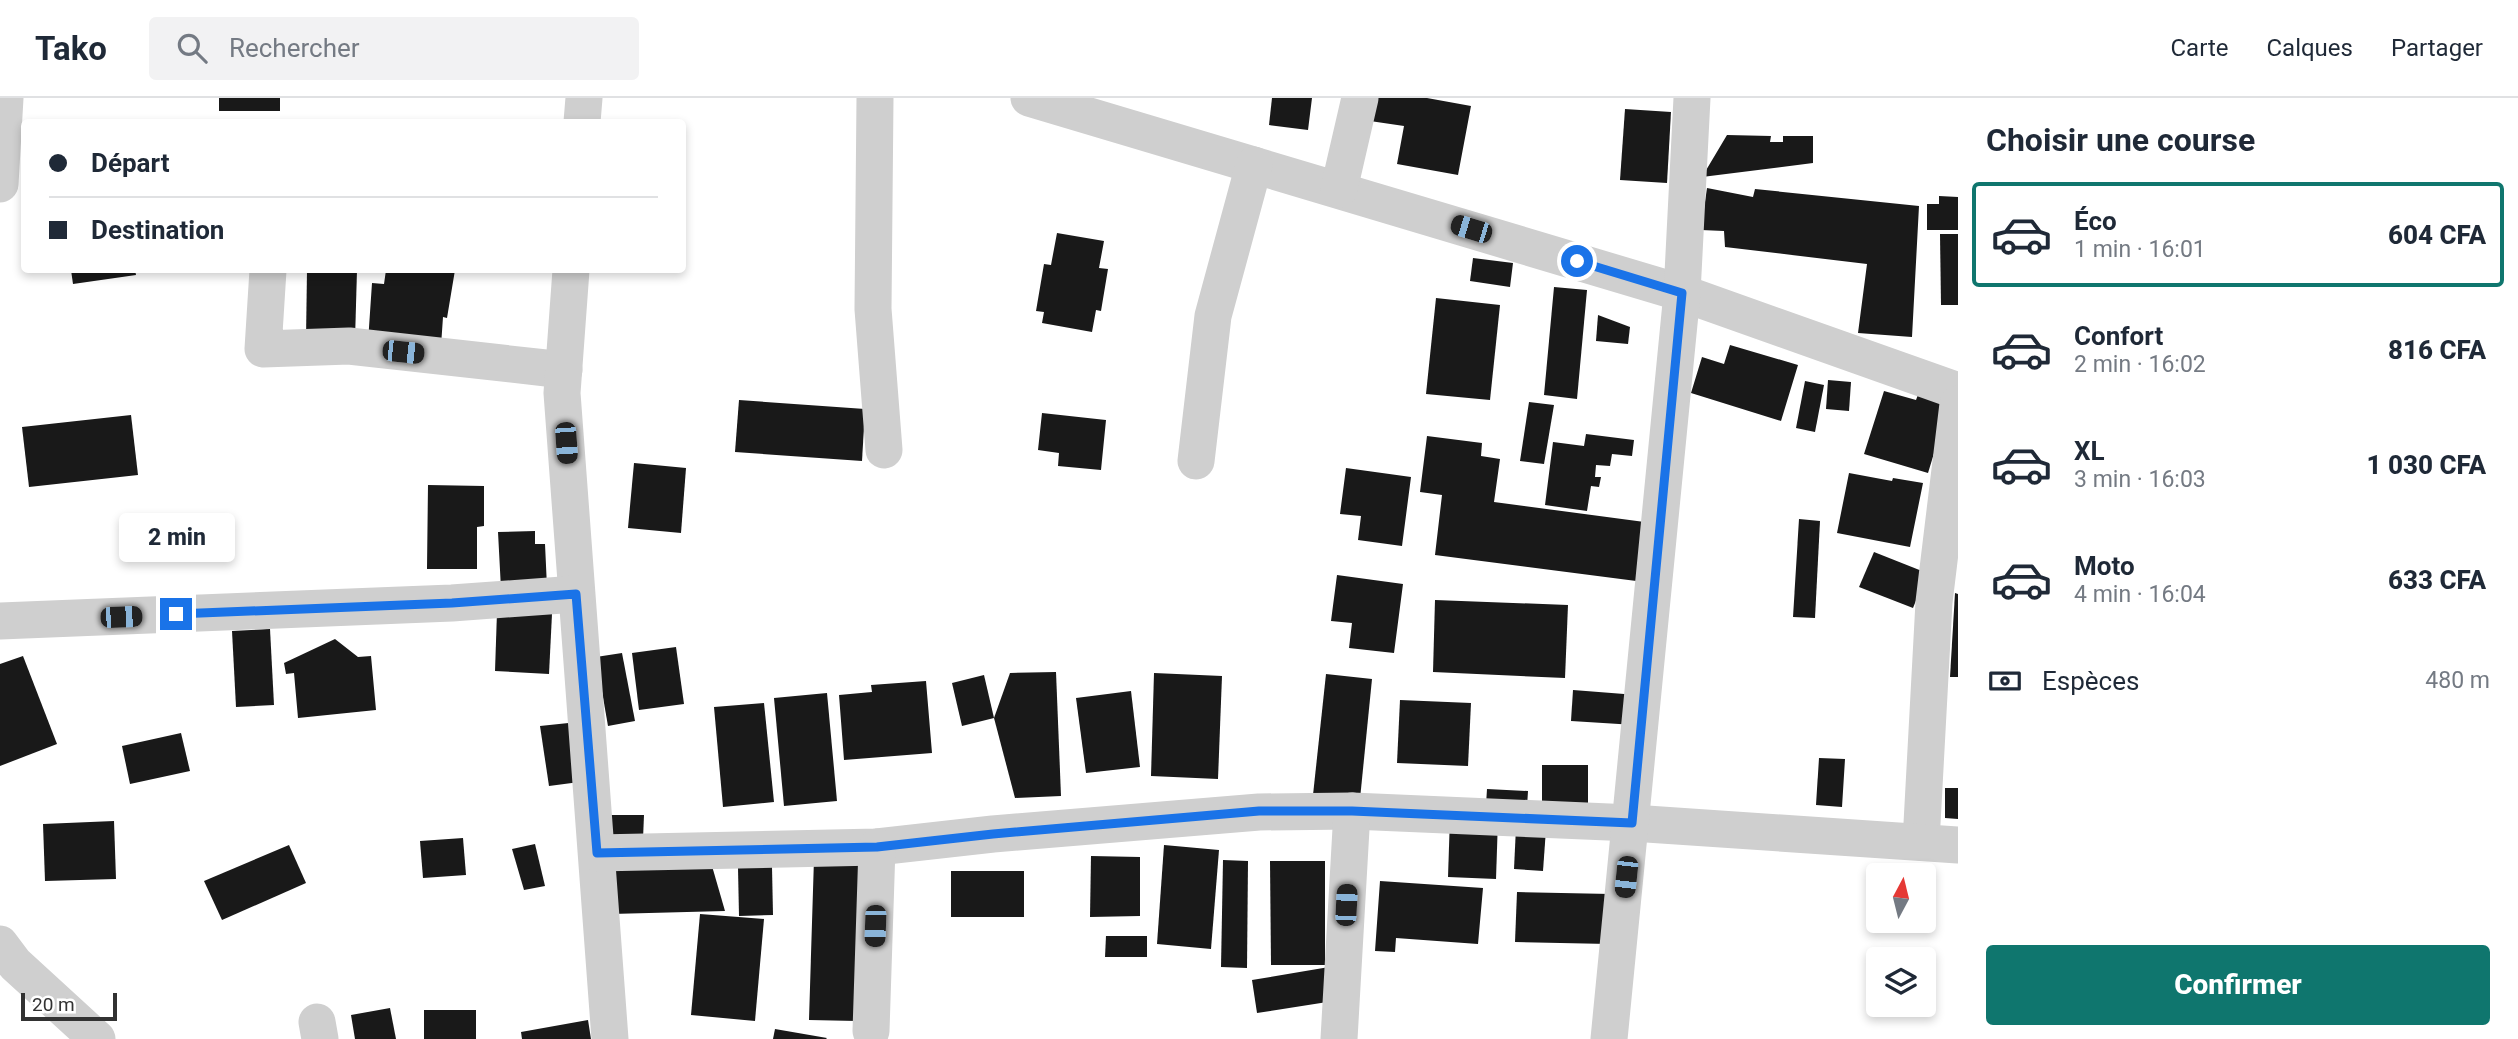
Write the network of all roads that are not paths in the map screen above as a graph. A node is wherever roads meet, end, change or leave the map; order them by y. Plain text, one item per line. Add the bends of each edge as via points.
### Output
1 (5, 98) edge
2 (583, 98) edge
3 (875, 98) edge
4 (1029, 98) edge
5 (1360, 98) edge
6 (1692, 98) edge
7 (1114, 110) edge
8 (582, 119) edge
9 (1254, 165) junction
10 (0, 184) edge
11 (1339, 189) junction
12 (268, 273) edge
13 (571, 273) edge
14 (1682, 293) junction
15 (564, 370) junction
16 (1958, 391) edge
17 (1958, 404) edge
18 (884, 450) dead end
19 (1196, 461) dead end
20 (576, 594) junction
21 (0, 621) edge
22 (1352, 811) junction
23 (1632, 823) junction
24 (1921, 842) junction
25 (1958, 845) edge
26 (877, 847) junction
27 (597, 853) junction
28 (0, 944) edge
29 (871, 1031) dead end
30 (97, 1039) edge
31 (610, 1039) edge
32 (1339, 1039) edge
33 (1609, 1039) edge

1 - 10 street
2 - 8 street
3 - 18 street via 873,309
4 - 7 street
5 - 11 street
6 - 14 street
7 - 9 street
9 - 11 street
9 - 19 street via 1213,316
11 - 14 street
12 - 15 street via 263,349 349,346
13 - 15 street
14 - 16 street
14 - 23 street
15 - 20 street
17 - 24 street via 1934,602
20 - 21 street
20 - 27 street
22 - 23 street
22 - 26 street via 1259,811
22 - 32 street
23 - 24 street
23 - 33 street
24 - 25 street
26 - 27 street
26 - 29 street
27 - 31 street
28 - 30 street via 15,964

